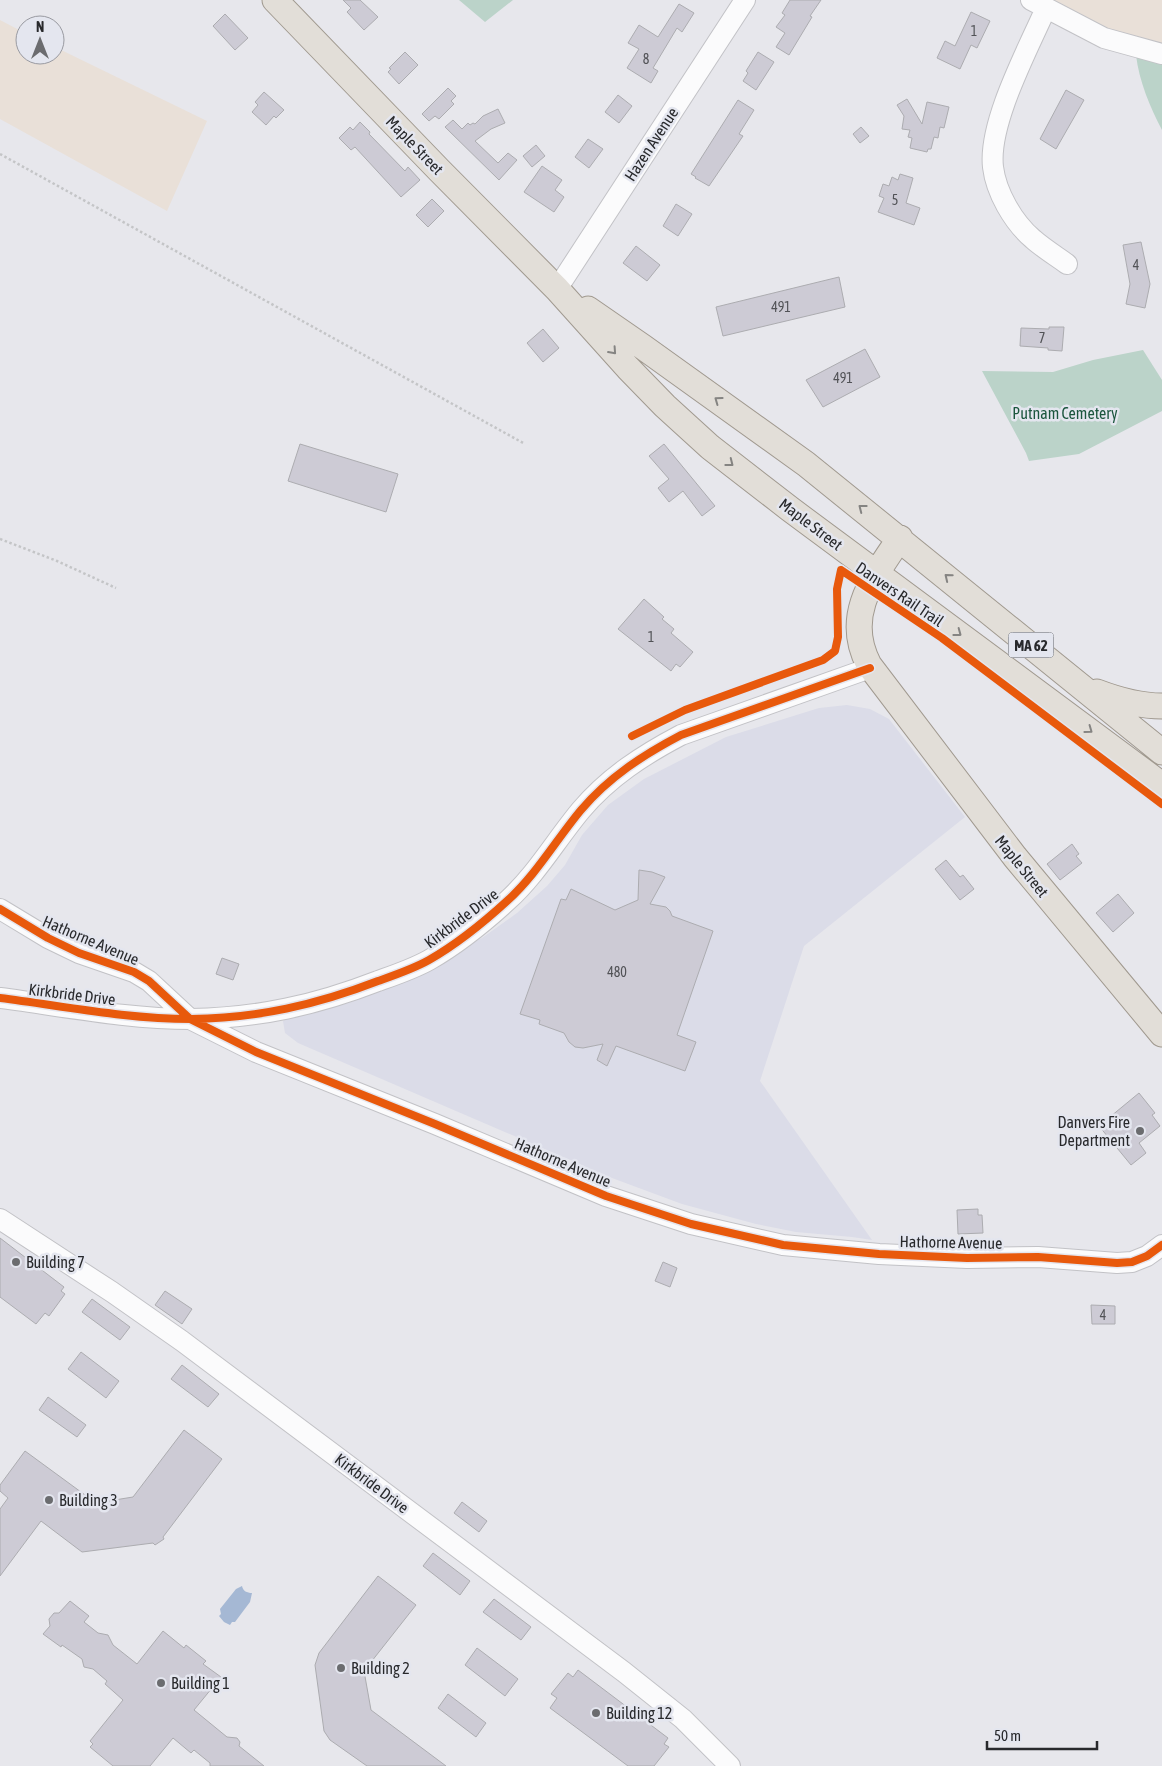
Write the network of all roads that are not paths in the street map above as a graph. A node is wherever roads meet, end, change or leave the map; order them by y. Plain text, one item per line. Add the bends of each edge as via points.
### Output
1 (275, 0) edge
2 (745, 0) edge
3 (1039, 4) edge
4 (1162, 54) edge
5 (1067, 264) dead end
6 (556, 289) junction
7 (900, 538) junction
8 (877, 573) junction
9 (870, 668) junction
10 (1074, 680) junction
11 (1162, 706) edge
12 (1162, 752) edge
13 (1162, 785) edge
14 (0, 909) edge
15 (0, 998) edge
16 (190, 1019) junction
17 (1162, 1034) edge
18 (0, 1219) edge
19 (1162, 1246) edge
20 (730, 1766) edge

1 - 6 main road, Maple Street / MA 62
2 - 6 street, Hazen Avenue
3 - 4 street via 1104,38
3 - 5 street via 1002,112 993,167 1005,205 1015,219 1032,238
7 -> 6 main road, Maple Street / MA 62 via 806,464 643,346
6 -> 8 main road, Maple Street / MA 62 via 665,406 710,447
7 - 8 main road, Maple Street
10 -> 7 main road, Maple Street / MA 62
8 - 9 main road, Maple Street via 864,598 859,625 861,646
8 -> 13 main road, Maple Street / MA 62
9 - 16 street, Kirkbride Drive via 681,735 631,763 581,810 508,901 427,961 334,998 257,1014
9 - 17 main road, Maple Street via 1015,857
10 - 11 main road via 1112,698
10 - 12 main road, Maple Street / MA 62
14 - 16 street, Hathorne Avenue via 79,954 134,972 149,981
15 - 16 street, Kirkbride Drive
16 - 19 street, Hathorne Avenue via 256,1052 606,1196 691,1224 783,1245 879,1254 1038,1257 1117,1263 1132,1262
18 - 20 street, Kirkbride Drive via 182,1341 624,1672 683,1719

